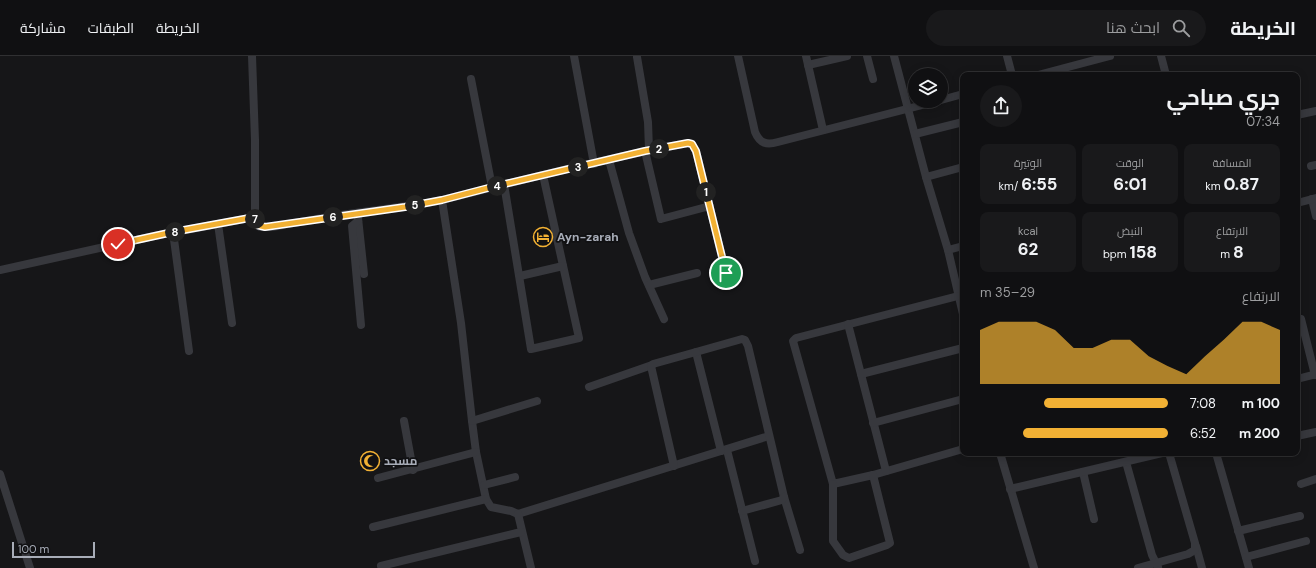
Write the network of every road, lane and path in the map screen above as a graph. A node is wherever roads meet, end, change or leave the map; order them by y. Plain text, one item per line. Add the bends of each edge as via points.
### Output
1 (252, 56) edge
2 (574, 56) edge
3 (738, 56) edge
4 (806, 56) edge
5 (847, 56) edge
6 (867, 56) edge
7 (894, 56) edge
8 (1007, 56) edge
9 (1110, 56) edge
10 (1161, 56) edge
11 (637, 57) dead end
12 (808, 65) junction
13 (1011, 72) edge
14 (1050, 72) edge
15 (1165, 72) edge
16 (471, 79) dead end
17 (873, 79) dead end
18 (960, 95) edge
19 (948, 98) edge
20 (912, 108) edge
21 (908, 109) junction
22 (1316, 111) edge
23 (1300, 114) edge
24 (960, 123) edge
25 (823, 130) junction
26 (915, 134) junction
27 (647, 151) junction
28 (608, 160) junction
29 (594, 164) junction
30 (960, 168) edge
31 (543, 175) junction
32 (926, 177) junction
33 (504, 184) junction
34 (492, 187) junction
35 (1314, 199) edge
36 (442, 200) junction
37 (1300, 202) edge
38 (710, 206) junction
39 (1316, 216) edge
40 (255, 217) junction
41 (358, 217) junction
42 (218, 224) junction
43 (173, 232) junction
44 (960, 247) edge
45 (948, 250) junction
46 (563, 266) junction
47 (0, 270) edge
48 (697, 273) dead end
49 (726, 273) dead end
50 (364, 274) dead end
51 (520, 276) junction
52 (649, 285) junction
53 (958, 296) junction
54 (960, 303) edge
55 (664, 319) dead end
56 (1301, 319) dead end
57 (232, 323) dead end
58 (848, 324) junction
59 (361, 325) dead end
60 (960, 349) edge
61 (189, 351) dead end
62 (696, 352) junction
63 (652, 364) junction
64 (861, 374) junction
65 (1315, 374) edge
66 (1300, 378) edge
67 (589, 388) dead end
68 (960, 400) edge
69 (537, 401) dead end
70 (404, 421) dead end
71 (472, 421) junction
72 (873, 422) junction
73 (1316, 432) edge
74 (1300, 435) edge
75 (769, 436) junction
76 (724, 450) junction
77 (960, 450) edge
78 (476, 452) junction
79 (1001, 456) edge
80 (1150, 456) edge
81 (1170, 456) edge
82 (1217, 456) edge
83 (1126, 462) junction
84 (674, 466) junction
85 (413, 470) junction
86 (886, 471) junction
87 (1083, 472) junction
88 (0, 474) edge
89 (873, 475) junction
90 (514, 477) dead end
91 (378, 478) dead end
92 (1316, 479) edge
93 (833, 484) junction
94 (1301, 484) dead end
95 (484, 486) junction
96 (1010, 489) junction
97 (784, 497) junction
98 (486, 499) junction
99 (742, 511) junction
100 (518, 514) junction
101 (1300, 516) dead end
102 (1094, 519) dead end
103 (373, 527) dead end
104 (1238, 531) junction
105 (521, 532) junction
106 (1306, 541) dead end
107 (1196, 546) junction
108 (800, 550) dead end
109 (1246, 557) junction
110 (755, 561) dead end
111 (381, 566) dead end
112 (1157, 566) edge
113 (30, 568) edge
114 (531, 568) edge
115 (1034, 568) edge
116 (1138, 568) edge
117 (1202, 568) edge
118 (1249, 568) edge

1 - 40 street
2 - 29 street
3 - 25 street via 755,132 760,141 770,144
4 - 12 street
5 - 12 street
6 - 17 street
7 - 21 street
8 - 13 street
9 - 14 street
10 - 15 street
11 - 27 street via 648,122
12 - 25 street
16 - 34 street
18 - 19 street
20 - 21 street
21 - 25 street
21 - 26 street
22 - 23 street
24 - 26 street
26 - 32 street
27 - 28 street
27 - 38 street via 692,144
27 - 38 street via 661,219
28 - 29 street
28 - 52 street via 629,234
29 - 31 street
30 - 32 street
31 - 33 street
31 - 46 street
32 - 45 street
33 - 34 street
33 - 51 street
34 - 36 street
35 - 37 street
35 - 39 street
36 - 41 street
36 - 71 street via 461,323
38 - 49 street
40 - 41 street via 257,225 265,227
40 - 42 street
41 - 50 street
41 - 59 street via 352,226
42 - 43 street
42 - 57 street
43 - 47 street
43 - 61 street
44 - 45 street
45 - 53 street
46 - 51 street
46 - 51 street via 579,338 532,349
48 - 52 street
52 - 55 street
53 - 54 street
53 - 58 street
56 - 65 street
58 - 64 street
58 - 93 street via 793,341
60 - 64 street
62 - 63 street
62 - 75 street via 740,338 745,340
62 - 76 street
63 - 67 street
63 - 84 street via 651,371
64 - 72 street
65 - 66 street
68 - 72 street
69 - 71 street
70 - 85 street
71 - 78 street
72 - 86 street
73 - 74 street
75 - 76 street
75 - 97 street
76 - 84 street
76 - 99 street
77 - 86 street
78 - 85 street
78 - 95 street
79 - 96 street
80 - 83 street
81 - 107 street
82 - 104 street
83 - 87 street
83 - 112 street
84 - 100 street
85 - 91 street
86 - 89 street
87 - 96 street
87 - 102 street
88 - 113 street
89 - 93 street
89 - 93 street via 890,543 849,558 843,555 833,541
90 - 95 street
92 - 94 street
95 - 98 street
96 - 115 street
97 - 99 street via 783,500
97 - 108 street
98 - 100 street via 491,507
98 - 103 street
99 - 110 street
100 - 105 street
101 - 104 street
104 - 109 street
105 - 111 street
105 - 114 street
106 - 109 street
107 - 112 street via 1192,552
107 - 117 street
109 - 118 street
112 - 116 street

